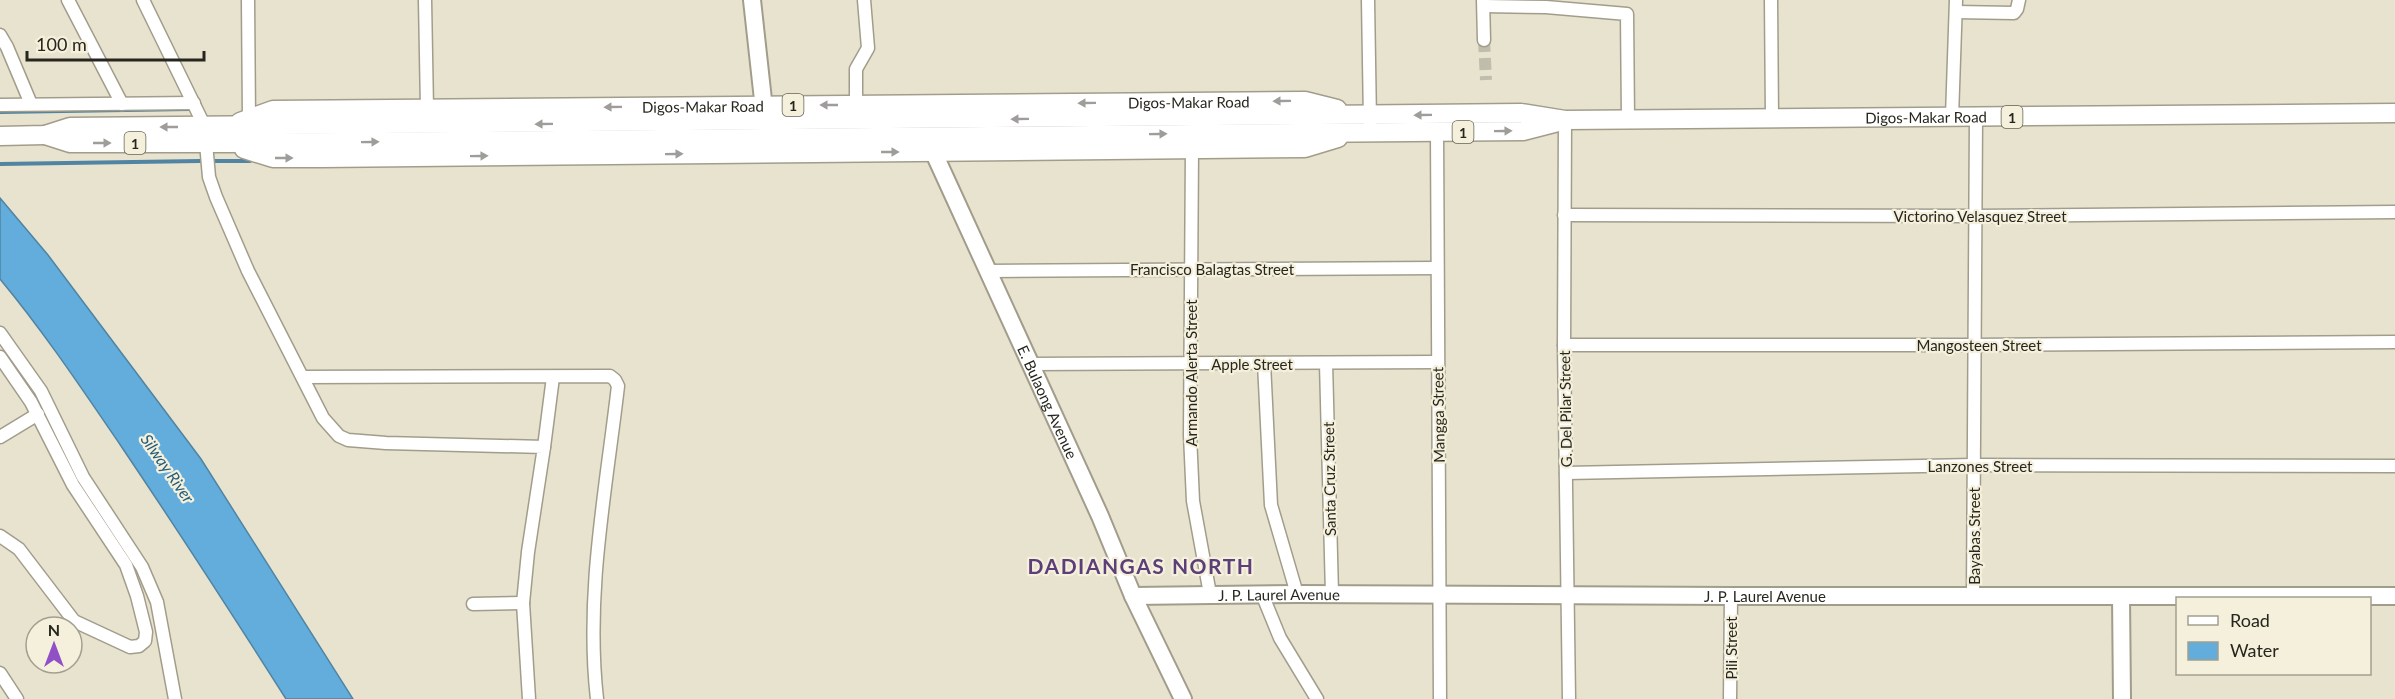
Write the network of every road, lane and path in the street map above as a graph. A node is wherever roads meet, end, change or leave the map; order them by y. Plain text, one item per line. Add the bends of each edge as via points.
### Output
1 (68, 0) edge
2 (143, 0) edge
3 (248, 0) edge
4 (425, 0) edge
5 (752, 0) edge
6 (864, 0) edge
7 (1368, 0) edge
8 (1771, 0) edge
9 (2019, 0) edge
10 (1484, 3) edge
11 (1956, 6) edge
12 (0, 35) edge
13 (1484, 40) tunnel mouth
14 (194, 103) junction
15 (31, 104) junction
16 (122, 104) junction
17 (914, 104) junction
18 (0, 105) edge
19 (856, 105) junction
20 (763, 106) junction
21 (427, 109) junction
22 (2395, 113) edge
23 (1952, 117) junction
24 (1976, 117) junction
25 (1772, 118) junction
26 (249, 119) junction
27 (1628, 119) junction
28 (1565, 120) junction
29 (1365, 124) junction
30 (1437, 132) junction
31 (206, 135) junction
32 (227, 135) junction
33 (0, 136) edge
34 (1192, 149) junction
35 (933, 152) junction
36 (768, 153) junction
37 (2395, 212) edge
38 (1564, 215) junction
39 (1974, 216) junction
40 (1437, 268) junction
41 (1192, 269) junction
42 (988, 271) junction
43 (0, 333) edge
44 (2395, 342) edge
45 (1564, 345) junction
46 (1974, 345) junction
47 (0, 357) edge
48 (1437, 362) junction
49 (1264, 363) junction
50 (1326, 363) junction
51 (1031, 364) junction
52 (1191, 364) junction
53 (303, 377) junction
54 (553, 377) junction
55 (38, 414) junction
56 (0, 437) edge
57 (544, 447) junction
58 (1974, 465) junction
59 (2395, 466) edge
60 (1566, 473) junction
61 (0, 536) edge
62 (1210, 594) junction
63 (1262, 594) junction
64 (1297, 594) junction
65 (1332, 594) junction
66 (1440, 595) junction
67 (1973, 595) junction
68 (1133, 596) junction
69 (1568, 596) junction
70 (1731, 596) junction
71 (2121, 596) junction
72 (2395, 596) edge
73 (524, 603) junction
74 (473, 604) dead end
75 (0, 673) edge
76 (14, 697) edge
77 (175, 699) edge
78 (529, 699) edge
79 (597, 699) edge
80 (1183, 699) edge
81 (1317, 699) edge
82 (1440, 699) edge
83 (1569, 699) edge
84 (1730, 699) edge
85 (2122, 699) edge

1 - 16 street
2 - 14 street
3 - 26 street
4 - 21 street
5 - 20 street
6 - 19 street via 868,42 856,69
7 - 29 street
8 - 25 street
9 - 11 street via 2014,13
10 - 13 street
10 - 27 street via 1627,14
11 - 23 street
12 - 15 street
14 - 16 street
14 - 31 street
15 - 16 street
15 - 18 street
17 - 19 main road, Digos-Makar Road / 1
29 -> 17 main road, Digos-Makar Road / 1 via 1305,101
17 - 35 street, E. Bulaong Avenue
19 -> 20 main road, Digos-Makar Road / 1
20 -> 21 main road, Digos-Makar Road / 1
20 - 36 street
21 - 26 main road, Digos-Makar Road / 1 via 273,110
22 - 24 main road, Digos-Makar Road / 1
23 - 24 main road, Digos-Makar Road / 1
23 - 25 main road, Digos-Makar Road / 1
24 - 39 street, Bayabas Street
25 - 27 main road, Digos-Makar Road / 1
26 - 32 main road, Digos-Makar Road / 1
27 - 28 main road, Digos-Makar Road / 1
28 -> 29 main road, Digos-Makar Road / 1 via 1521,113
30 -> 28 main road, Digos-Makar Road / 1 via 1523,131
28 - 38 street, G. Del Pilar Street
29 - 30 main road, Digos-Makar Road / 1
29 - 32 main road, Digos-Makar Road / 1
29 - 34 main road, Digos-Makar Road / 1 via 1305,148
30 - 40 street, Mangga Street
31 - 32 main road, Digos-Makar Road / 1
31 - 33 main road, Digos-Makar Road / 1 via 70,127 45,135
31 - 53 street via 209,177 216,196 248,271
32 -> 36 main road, Digos-Makar Road / 1 via 273,158
35 -> 34 main road, Digos-Makar Road / 1
34 - 41 street, Armando Alerta Street
36 -> 35 main road, Digos-Makar Road / 1
35 - 42 street, E. Bulaong Avenue
37 - 39 street, Victorino Velasquez Street
38 - 39 street, Victorino Velasquez Street
38 - 45 street, G. Del Pilar Street
39 - 46 street, Bayabas Street
40 - 41 street, Francisco Balagtas Street
40 - 48 street, Mangga Street
41 - 42 street, Francisco Balagtas Street
41 - 52 street, Armando Alerta Street
42 - 51 street, E. Bulaong Avenue
43 - 77 street via 41,391 83,477 142,567 157,602
44 - 46 street, Mangosteen Street
45 - 46 street, Mangosteen Street
45 - 60 street, G. Del Pilar Street
46 - 58 street, Bayabas Street
47 - 55 street
48 - 50 street, Apple Street
48 - 66 street, Mangga Street
49 - 50 street, Apple Street
49 - 52 street, Apple Street
49 - 64 street via 1271,505
50 - 65 street, Santa Cruz Street
51 - 52 street, Apple Street
51 - 68 street, E. Bulaong Avenue
52 - 62 street, Armando Alerta Street via 1193,501
53 - 54 street
53 - 57 street via 323,418 348,440
54 - 57 street
54 - 79 street via 610,376 618,386 597,544
55 - 56 street
55 - 61 street via 73,485 131,574 145,640 130,647 74,621 19,549
57 - 73 street
58 - 59 street, Lanzones Street
58 - 60 street, Lanzones Street
58 - 67 street, Bayabas Street
60 - 69 street, G. Del Pilar Street
62 - 63 street, J. P. Laurel Avenue
62 - 68 street, J. P. Laurel Avenue
63 - 64 street, J. P. Laurel Avenue
63 - 81 street via 1280,638
64 - 65 street, J. P. Laurel Avenue
65 - 66 street, J. P. Laurel Avenue
66 - 69 street, J. P. Laurel Avenue
66 - 82 street, Mangga Street
67 - 70 street, J. P. Laurel Avenue
67 - 71 street, J. P. Laurel Avenue
68 - 80 street, E. Bulaong Avenue
69 - 70 street, J. P. Laurel Avenue
69 - 83 street, G. Del Pilar Street
70 - 84 street, Pili Street
71 - 72 street, J. P. Laurel Avenue
71 - 85 street
73 - 74 street
73 - 78 street
75 - 76 street

